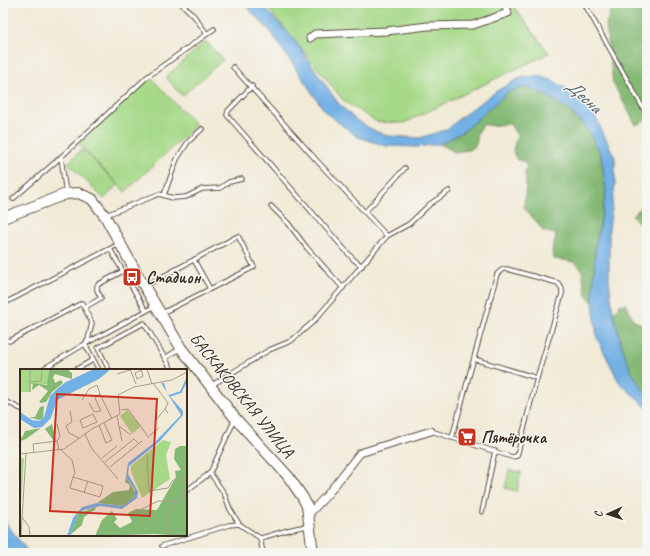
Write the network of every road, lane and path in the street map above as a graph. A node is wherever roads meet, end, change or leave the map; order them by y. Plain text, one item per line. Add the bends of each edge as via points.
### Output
1 (181, 3) edge
2 (505, 3) edge
3 (584, 3) edge
4 (214, 29) dead end
5 (207, 34) junction
6 (310, 38) dead end
7 (233, 66) dead end
8 (252, 86) junction
9 (647, 115) edge
10 (202, 129) dead end
11 (61, 157) junction
12 (405, 168) dead end
13 (242, 179) dead end
14 (450, 191) dead end
15 (66, 194) junction
16 (164, 196) junction
17 (13, 199) dead end
18 (270, 206) dead end
19 (365, 212) junction
20 (105, 216) junction
21 (3, 218) edge
22 (387, 236) junction
23 (120, 244) junction
24 (110, 249) junction
25 (194, 260) junction
26 (362, 266) junction
27 (122, 271) junction
28 (144, 286) junction
29 (343, 288) junction
30 (210, 289) junction
31 (3, 304) edge
32 (84, 308) junction
33 (157, 310) junction
34 (146, 311) junction
35 (3, 339) edge
36 (85, 344) junction
37 (181, 348) junction
38 (165, 358) junction
39 (474, 359) junction
40 (94, 360) junction
41 (43, 369) edge
42 (78, 369) edge
43 (98, 369) edge
44 (108, 369) edge
45 (171, 369) edge
46 (537, 378) junction
47 (211, 386) junction
48 (3, 400) edge
49 (20, 408) edge
50 (235, 418) junction
51 (431, 431) joint
52 (452, 438) junction
53 (495, 451) junction
54 (210, 473) junction
55 (187, 490) edge
56 (482, 512) dead end
57 (309, 520) junction
58 (239, 524) junction
59 (260, 538) junction
60 (162, 546) dead end
61 (262, 553) edge
62 (313, 553) edge

1 - 5 lane
2 - 6 street via 508,13 473,25 315,34
3 - 9 lane
4 - 5 lane
5 - 11 lane via 147,76
7 - 8 lane
8 - 19 lane
8 - 26 lane via 228,111 228,115 352,259
10 - 16 lane via 188,142 178,159
11 - 15 lane
11 - 17 lane
12 - 19 lane
13 - 16 lane via 229,182 220,188 202,189 186,197
14 - 22 lane via 430,204 410,224
15 - 20 street, БАСКАКОВСКАЯ УЛИЦА via 78,193 92,199
15 - 21 street, БАСКАКОВСКАЯ УЛИЦА
16 - 20 lane via 159,194
18 - 29 lane via 288,223
19 - 22 lane
20 - 23 street, БАСКАКОВСКАЯ УЛИЦА
22 - 26 lane
23 - 24 lane
23 - 28 street, БАСКАКОВСКАЯ УЛИЦА
24 - 27 lane
24 - 31 lane
25 - 28 lane
25 - 30 lane
25 - 30 lane via 238,236 254,267
26 - 29 lane
27 - 32 lane via 97,286 102,298
27 - 34 lane
28 - 33 street, БАСКАКОВСКАЯ УЛИЦА
29 - 47 lane via 314,321 291,341 269,350
30 - 33 lane
32 - 35 lane via 82,303 9,341
32 - 36 lane via 92,323
33 - 34 lane
33 - 37 street, БАСКАКОВСКАЯ УЛИЦА
34 - 36 lane
36 - 40 lane
36 - 41 lane
37 - 38 lane
37 - 47 street, БАСКАКОВСКАЯ УЛИЦА
38 - 44 lane via 144,323 98,348
38 - 45 lane
39 - 46 lane
39 - 46 lane via 497,274 500,271 507,269 558,283 562,294
39 - 52 lane
40 - 42 lane
40 - 43 lane
46 - 53 lane via 517,456 512,457
47 - 50 street, БАСКАКОВСКАЯ УЛИЦА
48 - 49 lane
50 - 54 lane
50 - 57 street, БАСКАКОВСКАЯ УЛИЦА via 288,476 307,506
51 - 52 lane
51 - 57 street via 360,453
52 - 53 lane
53 - 56 lane
54 - 55 lane
54 - 58 lane via 224,492
57 - 59 lane via 295,528
57 - 62 street, БАСКАКОВСКАЯ УЛИЦА
58 - 59 lane
58 - 60 lane
59 - 61 lane

